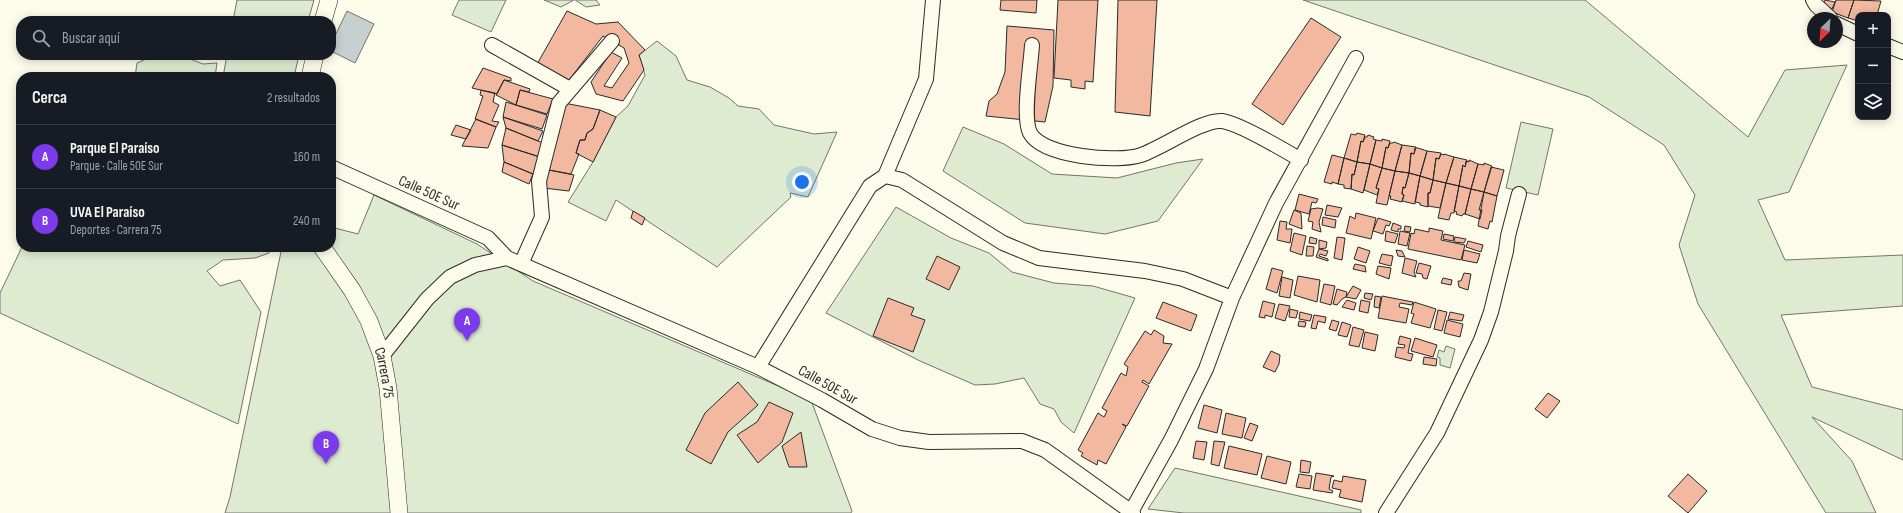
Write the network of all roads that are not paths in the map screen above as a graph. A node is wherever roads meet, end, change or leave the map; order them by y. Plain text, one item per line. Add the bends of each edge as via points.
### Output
1 (329, 0) edge
2 (933, 0) edge
3 (1813, 0) edge
4 (1824, 12) edge
5 (324, 16) edge
6 (1843, 27) edge
7 (1855, 33) edge
8 (612, 41) dead end
9 (492, 45) dead end
10 (1032, 46) dead end
11 (1891, 47) edge
12 (1903, 52) edge
13 (1356, 58) dead end
14 (314, 60) edge
15 (311, 72) edge
16 (570, 89) junction
17 (1301, 160) junction
18 (336, 169) edge
19 (885, 176) junction
20 (1519, 194) dead end
21 (325, 252) edge
22 (507, 258) junction
23 (521, 264) junction
24 (1232, 298) junction
25 (382, 356) junction
26 (758, 367) junction
27 (1132, 512) edge
28 (399, 513) edge
29 (1386, 513) edge

1 - 5 street
2 - 19 street via 926,79
3 - 4 street
6 - 7 street
8 - 16 street
9 - 16 street
10 - 17 street via 1027,116 1030,133 1043,144 1067,154 1115,159 1141,155 1206,125 1221,121 1237,126
11 - 12 street
13 - 17 street
14 - 15 street
16 - 23 street via 559,103 539,181 542,217
17 - 24 street via 1276,203
18 - 22 street, Calle 50E Sur via 488,238
19 - 24 street via 902,180 1003,243 1039,258 1182,279
19 - 26 street via 870,186
20 - 29 street via 1491,312 1481,340 1437,433
21 - 25 street, Carrera 75 via 369,321
22 - 23 street, Calle 50E Sur
22 - 25 street via 475,265 450,277 428,299
23 - 26 street, Calle 50E Sur
24 - 27 street via 1206,369
25 - 28 street, Carrera 75 via 388,388
26 - 27 street, Calle 50E Sur via 872,429 900,438 930,442 1022,441 1045,450

